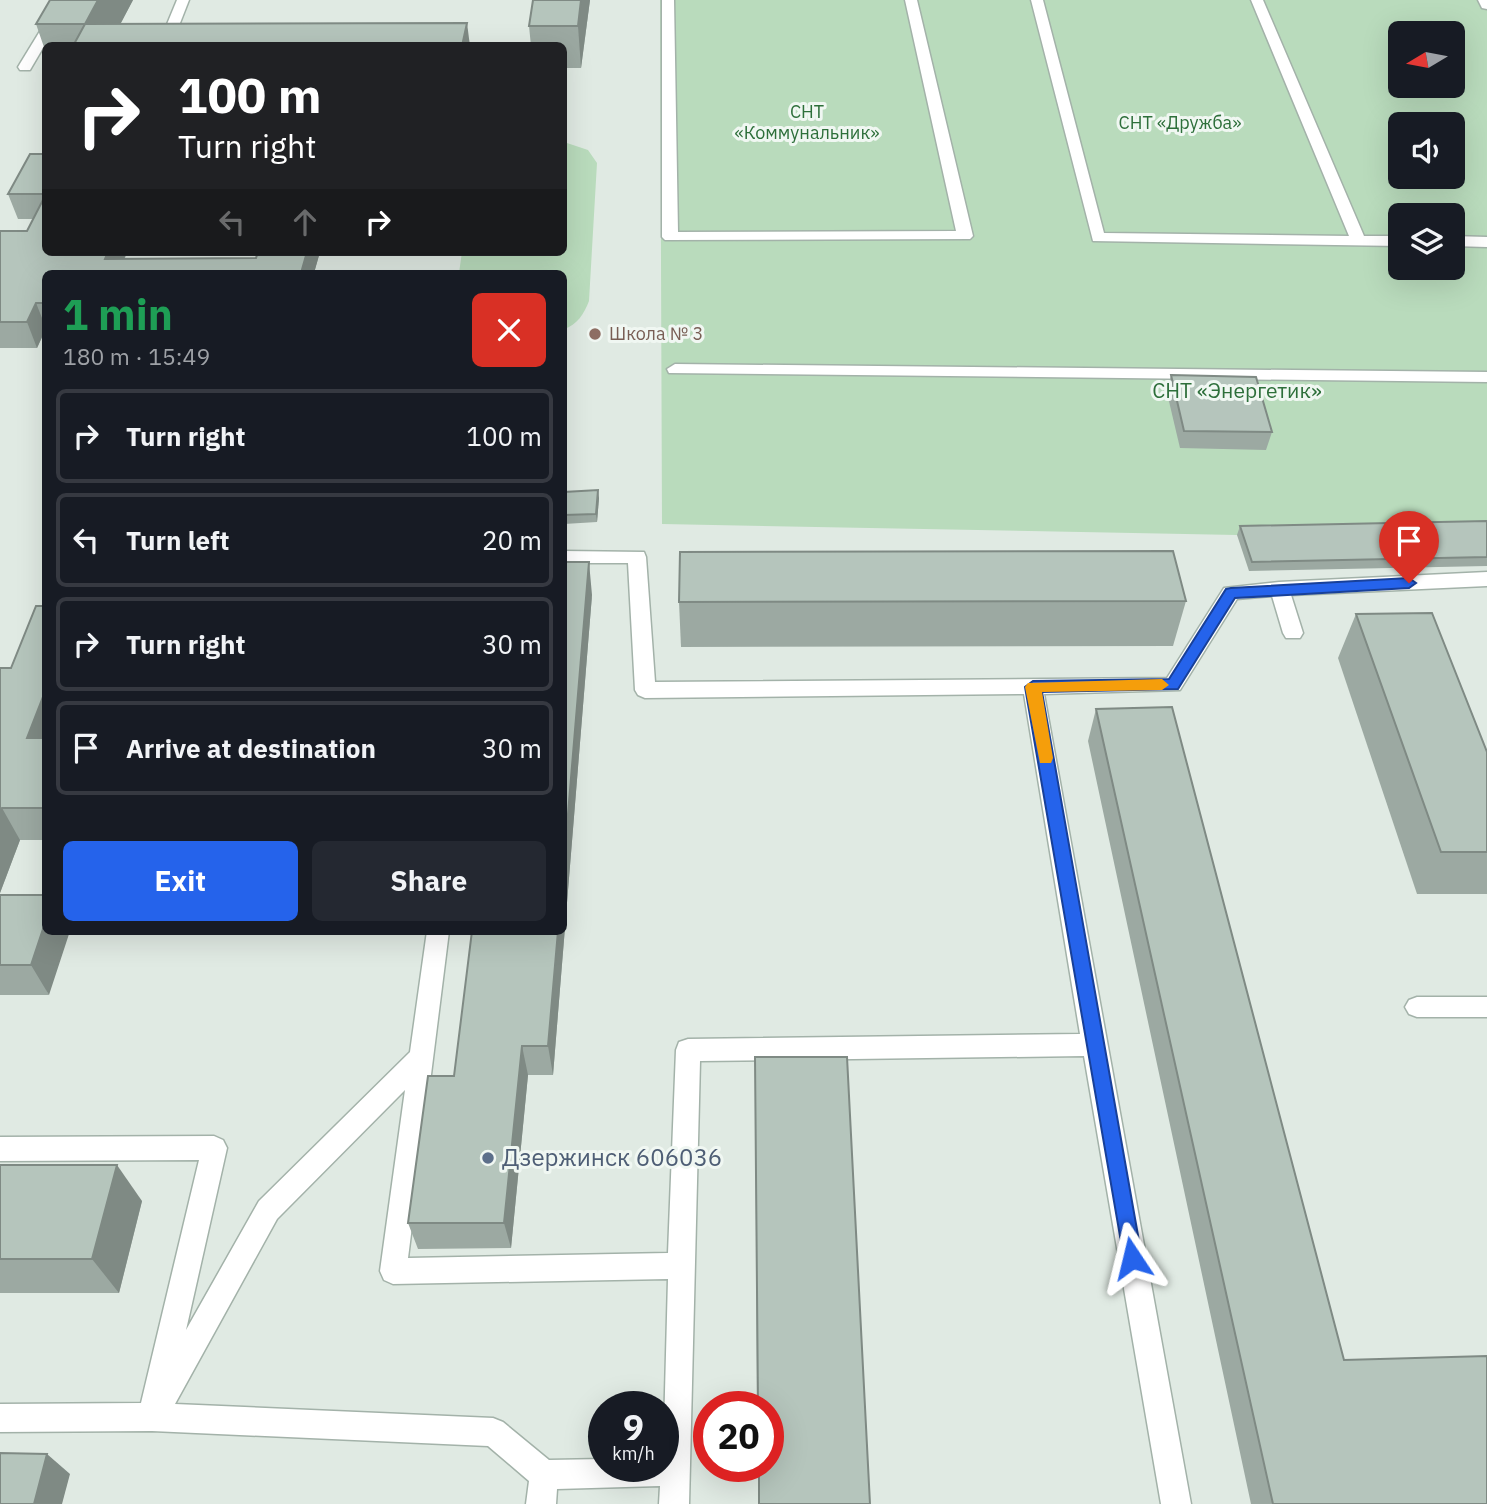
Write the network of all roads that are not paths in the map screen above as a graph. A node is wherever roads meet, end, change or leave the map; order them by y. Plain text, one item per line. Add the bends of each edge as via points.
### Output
1 (65, 0) edge
2 (183, 0) edge
3 (668, 0) edge
4 (911, 0) edge
5 (1037, 0) edge
6 (1256, 0) edge
7 (1484, 0) edge
8 (1487, 5) edge
9 (166, 42) edge
10 (26, 67) dead end
11 (1358, 240) junction
12 (1388, 241) edge
13 (1465, 241) edge
14 (1487, 242) edge
15 (675, 369) dead end
16 (1487, 377) edge
17 (567, 557) edge
18 (1487, 579) edge
19 (1279, 589) junction
20 (1293, 633) dead end
21 (1033, 687) junction
22 (437, 935) edge
23 (1417, 1007) dead end
24 (1487, 1007) edge
25 (1094, 1045) junction
26 (422, 1056) junction
27 (0, 1149) edge
28 (681, 1266) junction
29 (677, 1391) edge
30 (152, 1417) junction
31 (0, 1418) edge
32 (588, 1474) edge
33 (544, 1475) junction
34 (674, 1482) edge
35 (541, 1504) edge
36 (674, 1504) edge
37 (1176, 1504) edge

1 - 10 street
2 - 9 street
3 - 4 street via 670,237 965,236
5 - 11 street via 1098,238
6 - 11 street
7 - 8 street
11 - 12 street
13 - 14 street
15 - 16 street
17 - 21 street via 637,557 645,690
18 - 19 street
19 - 20 street
19 - 21 street via 1231,593 1173,685
21 - 25 street
22 - 26 street
23 - 24 street
25 - 28 street via 688,1050
25 - 37 street
26 - 28 street via 393,1270
26 - 30 street via 268,1210
27 - 30 street via 214,1147
28 - 29 street
30 - 31 street
30 - 33 street via 493,1432
32 - 33 street
33 - 35 street
34 - 36 street

